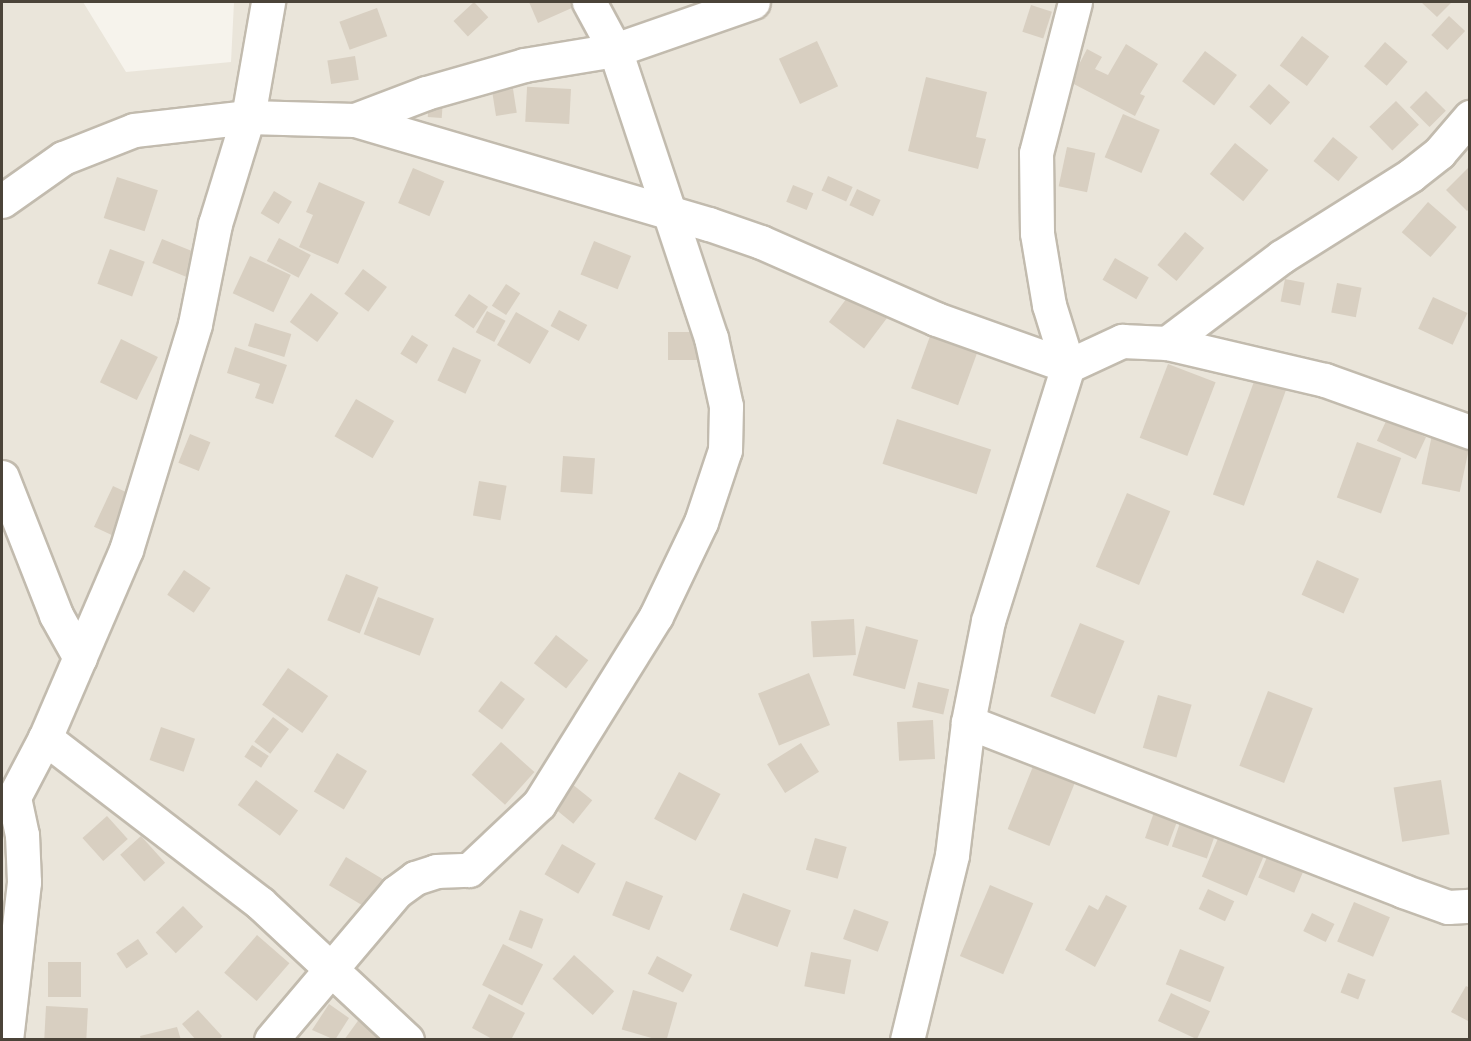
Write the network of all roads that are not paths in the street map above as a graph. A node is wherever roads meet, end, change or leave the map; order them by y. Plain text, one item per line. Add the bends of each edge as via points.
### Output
1 (268, 2) edge
2 (589, 2) edge
3 (753, 2) edge
4 (1075, 2) edge
5 (615, 50) junction
6 (248, 117) junction
7 (1470, 117) edge
8 (356, 120) junction
9 (2, 201) edge
10 (670, 213) junction
11 (1167, 343) junction
12 (1068, 366) junction
13 (1470, 432) edge
14 (2, 477) edge
15 (80, 658) junction
16 (968, 722) junction
17 (45, 738) junction
18 (8, 791) edge
19 (1470, 906) edge
20 (8, 943) edge
21 (331, 970) junction
22 (6, 1040) edge
23 (271, 1040) edge
24 (407, 1040) edge
25 (907, 1040) edge

1 - 6 street
2 - 5 street
3 - 5 street
4 - 12 street via 1036,153 1037,233 1049,305
5 - 8 street via 524,65 426,93
5 - 10 street
6 - 8 street
6 - 9 street via 134,130 63,158
6 - 15 street via 215,224 195,324 126,550
7 - 11 street via 1438,153 1411,175 1281,257
8 - 10 street
10 - 12 street via 761,242 936,319
10 - 21 street via 711,338 726,406 725,450 701,522 656,616 539,804 469,870 436,871 415,878 396,892
11 - 12 street via 1122,341
11 - 13 street via 1325,380
12 - 16 street via 988,621
14 - 15 street via 56,615
15 - 17 street
16 - 19 street via 1403,891 1448,907
16 - 25 street via 952,855
17 - 18 street
17 - 21 street via 260,903
18 - 20 street via 22,835 24,882
20 - 22 street
21 - 23 street
21 - 24 street

